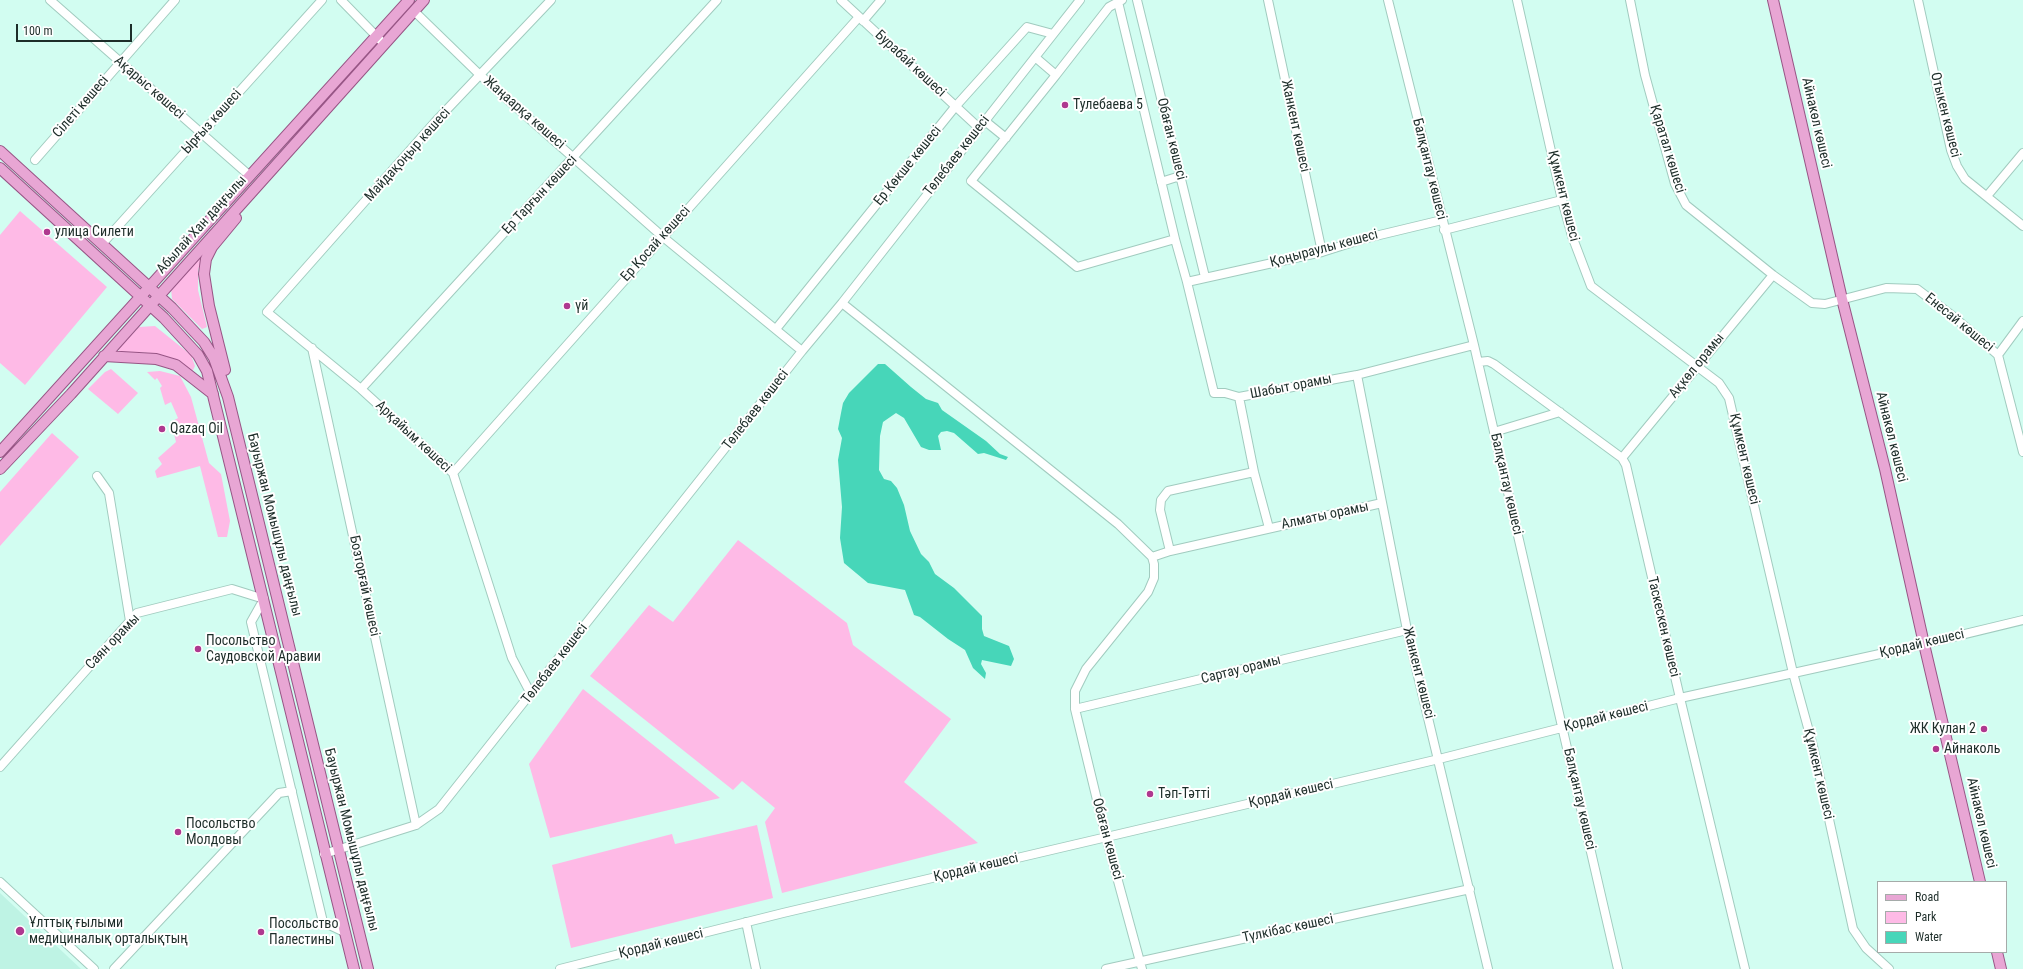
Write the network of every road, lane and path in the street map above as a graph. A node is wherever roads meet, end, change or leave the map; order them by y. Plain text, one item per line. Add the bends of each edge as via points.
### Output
1 (50, 0) edge
2 (175, 0) edge
3 (322, 0) edge
4 (340, 0) edge
5 (409, 0) edge
6 (424, 0) edge
7 (551, 0) edge
8 (718, 0) edge
9 (841, 0) edge
10 (881, 0) edge
11 (1080, 0) edge
12 (1137, 0) edge
13 (1268, 0) edge
14 (1388, 0) edge
15 (1517, 0) edge
16 (1630, 0) edge
17 (1773, 0) edge
18 (1918, 0) edge
19 (1120, 1) edge
20 (414, 11) junction
21 (861, 19) junction
22 (1053, 34) junction
23 (376, 36) junction
24 (384, 44) junction
25 (1035, 57) junction
26 (120, 63) junction
27 (1056, 75) junction
28 (481, 76) junction
29 (955, 107) junction
30 (985, 121) junction
31 (979, 128) junction
32 (201, 134) junction
33 (1006, 138) junction
34 (0, 151) edge
35 (2023, 153) edge
36 (575, 157) junction
37 (35, 160) dead end
38 (0, 168) edge
39 (250, 176) junction
40 (1180, 176) junction
41 (1161, 182) junction
42 (258, 183) junction
43 (1987, 196) junction
44 (1562, 200) junction
45 (1442, 220) junction
46 (2023, 226) edge
47 (1444, 230) junction
48 (663, 237) junction
49 (1175, 239) junction
50 (102, 244) junction
51 (1322, 252) junction
52 (1773, 275) junction
53 (1205, 278) junction
54 (1187, 282) junction
55 (150, 287) junction
56 (1917, 289) joint
57 (158, 295) junction
58 (142, 296) junction
59 (1842, 299) junction
60 (150, 304) junction
61 (842, 304) junction
62 (267, 312) joint
63 (2023, 321) edge
64 (776, 329) junction
65 (1474, 345) junction
66 (312, 348) junction
67 (802, 351) junction
68 (1998, 355) junction
69 (104, 356) junction
70 (1478, 362) junction
71 (1697, 366) junction
72 (1357, 375) junction
73 (361, 389) junction
74 (214, 395) junction
75 (1239, 397) junction
76 (228, 398) junction
77 (1560, 412) junction
78 (1494, 432) junction
79 (0, 452) edge
80 (2023, 452) edge
81 (1622, 458) junction
82 (0, 469) edge
83 (1254, 472) junction
84 (453, 473) junction
85 (97, 476) dead end
86 (1382, 503) junction
87 (1268, 528) junction
88 (1170, 551) junction
89 (1152, 557) junction
90 (264, 599) junction
91 (2023, 620) edge
92 (130, 621) junction
93 (1408, 630) junction
94 (1924, 644) junction
95 (1793, 673) junction
96 (531, 694) junction
97 (1680, 698) junction
98 (1075, 709) junction
99 (1563, 728) junction
100 (1439, 759) junction
101 (0, 767) edge
102 (292, 791) junction
103 (416, 825) junction
104 (1106, 837) junction
105 (339, 850) junction
106 (324, 854) junction
107 (1980, 881) edge
108 (0, 882) edge
109 (1470, 888) junction
110 (746, 922) junction
111 (344, 932) junction
112 (1997, 953) edge
113 (1141, 965) edge
114 (94, 969) edge
115 (114, 969) edge
116 (354, 969) edge
117 (368, 969) edge
118 (560, 969) edge
119 (756, 969) edge
120 (1106, 969) edge
121 (1488, 969) edge
122 (1618, 969) edge
123 (1745, 969) edge
124 (1889, 969) edge
125 (2001, 969) edge

1 - 26 street, Ақарыс көшесі
2 - 26 street, Сілеті көшесі
3 - 32 street, Ырғыз көшесі
4 - 23 street
5 - 23 main road, Абылай Хан даңғылы
6 - 20 main road, Абылай Хан даңғылы
7 - 28 street, Майдақоңыр көшесі
8 - 36 street, Ер Тарғын көшесі
9 - 21 street, Бурабай көшесі
10 - 21 street, Ер Қосай көшесі
11 - 22 street, Төлебаев көшесі
12 - 40 street, Обаған көшесі
13 - 51 street, Жанкент көшесі
14 - 45 street, Балқантау көшесі
15 - 44 street, Құмкент көшесі
16 - 52 street, Қаратал көшесі via 1645,75 1675,184 1686,205
17 - 59 main road, Айнакөл көшесі
18 - 43 street, Отыкен көшесі via 1951,150 1965,179
19 - 27 street via 1109,7
19 - 41 street
20 - 24 main road, Абылай Хан даңғылы
20 - 28 street, Жаңаарқа көшесі
21 - 29 street, Бурабай көшесі
21 - 48 street, Ер Қосай көшесі
22 - 25 street, Төлебаев көшесі
22 - 29 street, Ер Көкше көшесі via 1027,27
23 - 24 street
23 - 39 main road, Абылай Хан даңғылы
24 - 42 main road, Абылай Хан даңғылы
25 - 27 street
25 - 30 street, Төлебаев көшесі
26 - 32 street, Ақарыс көшесі
26 - 37 street, Сілеті көшесі
27 - 33 street
28 - 36 street, Жаңаарқа көшесі
28 - 62 street, Майдақоңыр көшесі via 435,122
29 - 31 street, Бурабай көшесі
29 - 64 street, Ер Көкше көшесі
30 - 31 street, Төлебаев көшесі
30 - 33 street
31 - 61 street, Төлебаев көшесі
32 - 39 street, Ақарыс көшесі
32 - 50 street, Ырғыз көшесі
33 - 49 street via 972,181 1078,267
34 - 50 main road, Бауыржан Момышұлы даңғылы
35 - 43 street
36 - 48 street, Жаңаарқа көшесі
36 - 73 street, Ер Тарғын көшесі
38 - 58 main road, Бауыржан Момышұлы даңғылы
39 - 55 main road, Абылай Хан даңғылы
40 - 41 street
40 - 53 street, Обаған көшесі
41 - 49 street
42 - 57 main road, Абылай Хан даңғылы
42 - 76 main road via 239,215 212,247 206,259 205,286 226,376
43 - 46 street, Отыкен көшесі
44 - 47 street
44 - 71 street, Құмкент көшесі via 1572,236 1591,286
45 - 47 street, Балқантау көшесі
45 - 51 street, Қоңыраулы көшесі
47 - 65 street, Балқантау көшесі
48 - 64 street, Жаңаарқа көшесі
48 - 84 street, Ер Қосай көшесі
49 - 54 street
50 - 55 main road, Бауыржан Момышұлы даңғылы
51 - 53 street, Қоңыраулы көшесі
52 - 59 street, Қаратал көшесі via 1812,303 1825,304
52 - 71 street, Ақкөл орамы
53 - 54 street, Қоңыраулы көшесі
54 - 75 street via 1214,393
55 - 57 main road, Бауыржан Момышұлы даңғылы
55 - 58 main road, Абылай Хан даңғылы
56 - 59 street, Қаратал көшесі via 1886,288
56 - 68 street, Енесай көшесі
57 - 60 main road, Абылай Хан даңғылы
57 - 76 main road, Бауыржан Момышұлы даңғылы via 204,342 214,358
58 - 60 main road, Бауыржан Момышұлы даңғылы
58 - 79 main road, Абылай Хан даңғылы
59 - 94 main road, Айнакөл көшесі via 1884,462
60 - 69 main road, Абылай Хан даңғылы
60 - 74 main road, Бауыржан Момышұлы даңғылы via 198,355 207,371
61 - 67 street, Төлебаев көшесі
61 - 89 street via 1118,524
62 - 66 street, Арқайым көшесі
63 - 68 street
64 - 67 street, Жаңаарқа көшесі
65 - 70 street, Балқантау көшесі
65 - 72 street, Шабыт орамы
66 - 73 street, Арқайым көшесі
66 - 103 street, Бозторғай көшесі
67 - 96 street, Төлебаев көшесі
68 - 80 street, Енесай көшесі
69 - 74 main road via 150,358 176,365
69 - 82 main road, Абылай Хан даңғылы
70 - 77 street via 1488,361 1494,364
70 - 78 street, Балқантау көшесі
71 - 81 street, Ақкөл орамы
71 - 95 street, Құмкент көшесі via 1719,383 1729,398
72 - 75 street, Шабыт орамы
72 - 86 street, Жанкент көшесі
73 - 84 street, Арқайым көшесі
74 - 90 main road, Бауыржан Момышұлы даңғылы
75 - 83 street, Шабыт орамы
76 - 105 main road, Бауыржан Момышұлы даңғылы
77 - 78 street
77 - 81 street
78 - 99 street, Балқантау көшесі
81 - 97 street, Таскескен көшесі via 1626,465
83 - 87 street, Шабыт орамы
83 - 88 street via 1168,491 1161,500 1160,510
84 - 96 street, Арқайым көшесі via 515,667
85 - 92 street via 109,493
86 - 87 street, Алматы орамы
86 - 93 street, Жанкент көшесі
87 - 88 street, Алматы орамы
88 - 89 street, Алматы орамы
89 - 98 street, Обаған көшесі via 1154,578 1148,592 1086,669 1075,691
90 - 92 street, Саян орамы via 232,589 137,613
90 - 102 street via 251,622
90 - 106 main road, Бауыржан Момышұлы даңғылы
91 - 94 street, Қордай көшесі
92 - 101 street, Саян орамы
93 - 98 street, Сартау орамы
93 - 100 street, Жанкент көшесі
94 - 95 street, Қордай көшесі
94 - 107 main road, Айнакөл көшесі
95 - 97 street, Қордай көшесі
95 - 124 street, Құмкент көшесі via 1813,746 1853,929 1866,948
96 - 103 street, Төлебаев көшесі via 439,809
97 - 99 street, Қордай көшесі
97 - 123 street, Таскескен көшесі
98 - 104 street, Обаған көшесі
99 - 100 street, Қордай көшесі
99 - 122 street, Балқантау көшесі
100 - 104 street, Қордай көшесі
100 - 109 street, Жанкент көшесі
102 - 111 street via 323,922
102 - 115 street via 279,794
103 - 105 street, Төлебаев көшесі
104 - 110 street, Қордай көшесі
104 - 113 street, Обаған көшесі
105 - 106 street, Төлебаев көшесі
105 - 117 main road, Бауыржан Момышұлы даңғылы
106 - 111 main road, Бауыржан Момышұлы даңғылы
108 - 114 street
109 - 113 street, Түлкібас көшесі
109 - 121 street, Жанкент көшесі
110 - 118 street, Қордай көшесі
110 - 119 street
111 - 116 main road, Бауыржан Момышұлы даңғылы
112 - 125 main road
113 - 120 street, Түлкібас көшесі

